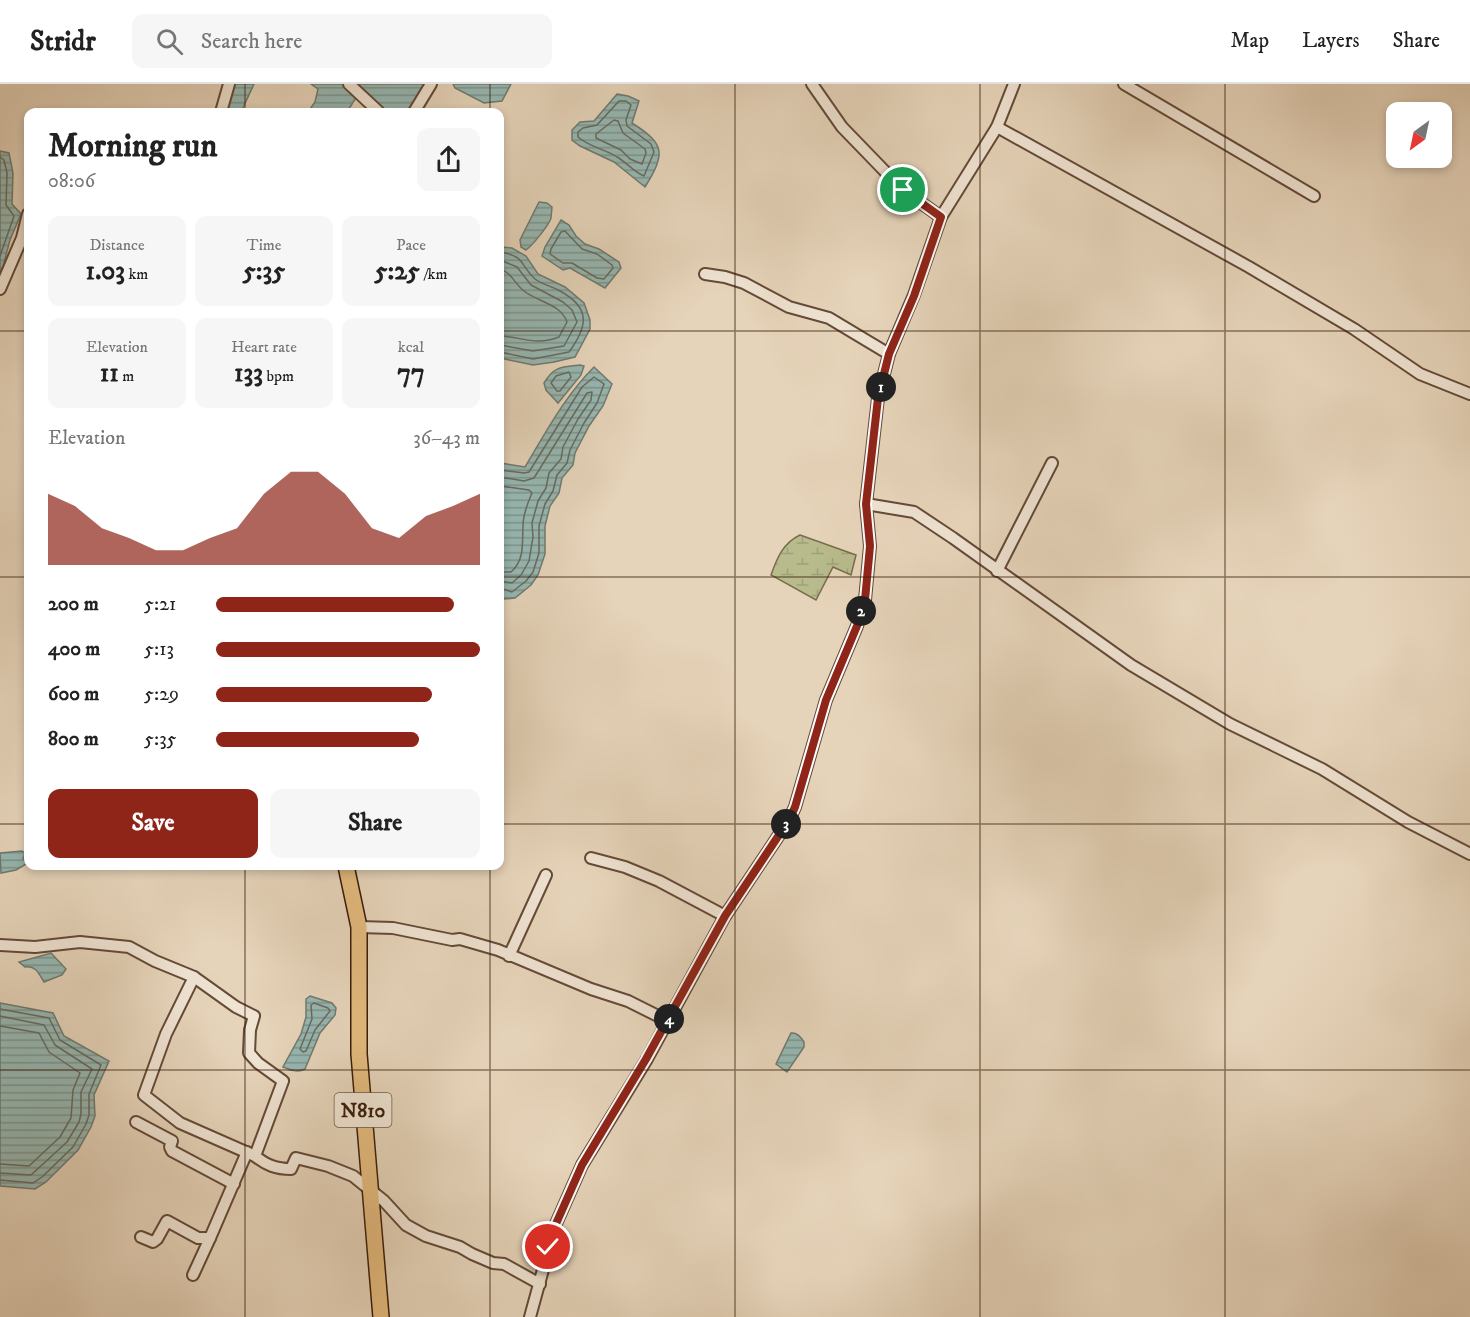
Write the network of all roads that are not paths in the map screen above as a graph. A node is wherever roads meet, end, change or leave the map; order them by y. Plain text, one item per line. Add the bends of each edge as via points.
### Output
1 (229, 84) edge
2 (349, 84) edge
3 (431, 84) edge
4 (812, 84) edge
5 (1014, 84) edge
6 (1124, 84) edge
7 (222, 108) edge
8 (375, 108) edge
9 (416, 108) edge
10 (997, 127) junction
11 (1314, 196) dead end
12 (941, 217) junction
13 (24, 230) edge
14 (705, 274) dead end
15 (0, 289) edge
16 (889, 354) junction
17 (1470, 394) edge
18 (1052, 463) dead end
19 (866, 504) junction
20 (997, 571) junction
21 (1470, 854) edge
22 (591, 858) dead end
23 (350, 870) edge
24 (546, 875) dead end
25 (725, 916) junction
26 (359, 927) junction
27 (0, 945) edge
28 (509, 956) junction
29 (194, 977) junction
30 (668, 1021) junction
31 (136, 1122) dead end
32 (251, 1154) junction
33 (234, 1184) junction
34 (369, 1190) junction
35 (141, 1238) dead end
36 (210, 1238) junction
37 (193, 1275) dead end
38 (540, 1284) junction
39 (381, 1317) edge
40 (530, 1317) edge

1 - 7 street
2 - 8 street
3 - 9 street
4 - 12 street via 850,135 903,190
5 - 10 street
6 - 11 street
10 - 12 street
10 - 17 street via 1249,267 1354,329 1420,374
12 - 16 street
13 - 15 street
14 - 16 street via 744,283 789,307 829,318
16 - 19 street via 878,398
18 - 20 street
19 - 20 street via 914,512
19 - 25 street via 870,546 865,600 857,626 826,700 795,807
20 - 21 street via 1178,694 1322,769 1408,822
22 - 25 street via 659,881
23 - 26 highway, N810
24 - 28 street
25 - 30 street
26 - 28 street via 393,928 460,939
26 - 34 highway, N810 via 359,1054
27 - 29 street via 35,947 80,942 129,947
28 - 30 street via 628,1001
29 - 32 street via 254,1016 249,1053 283,1081
29 - 32 street via 166,1034 144,1095 180,1123
30 - 38 street via 582,1165 555,1226
31 - 33 street via 172,1141 172,1151
32 - 33 street
32 - 34 street via 277,1169 291,1169 296,1158 328,1166 353,1176
33 - 36 street
34 - 38 street via 406,1225 426,1236 504,1264
34 - 39 highway, N810
35 - 36 street via 153,1242 167,1221 198,1238
36 - 37 street
38 - 40 street

